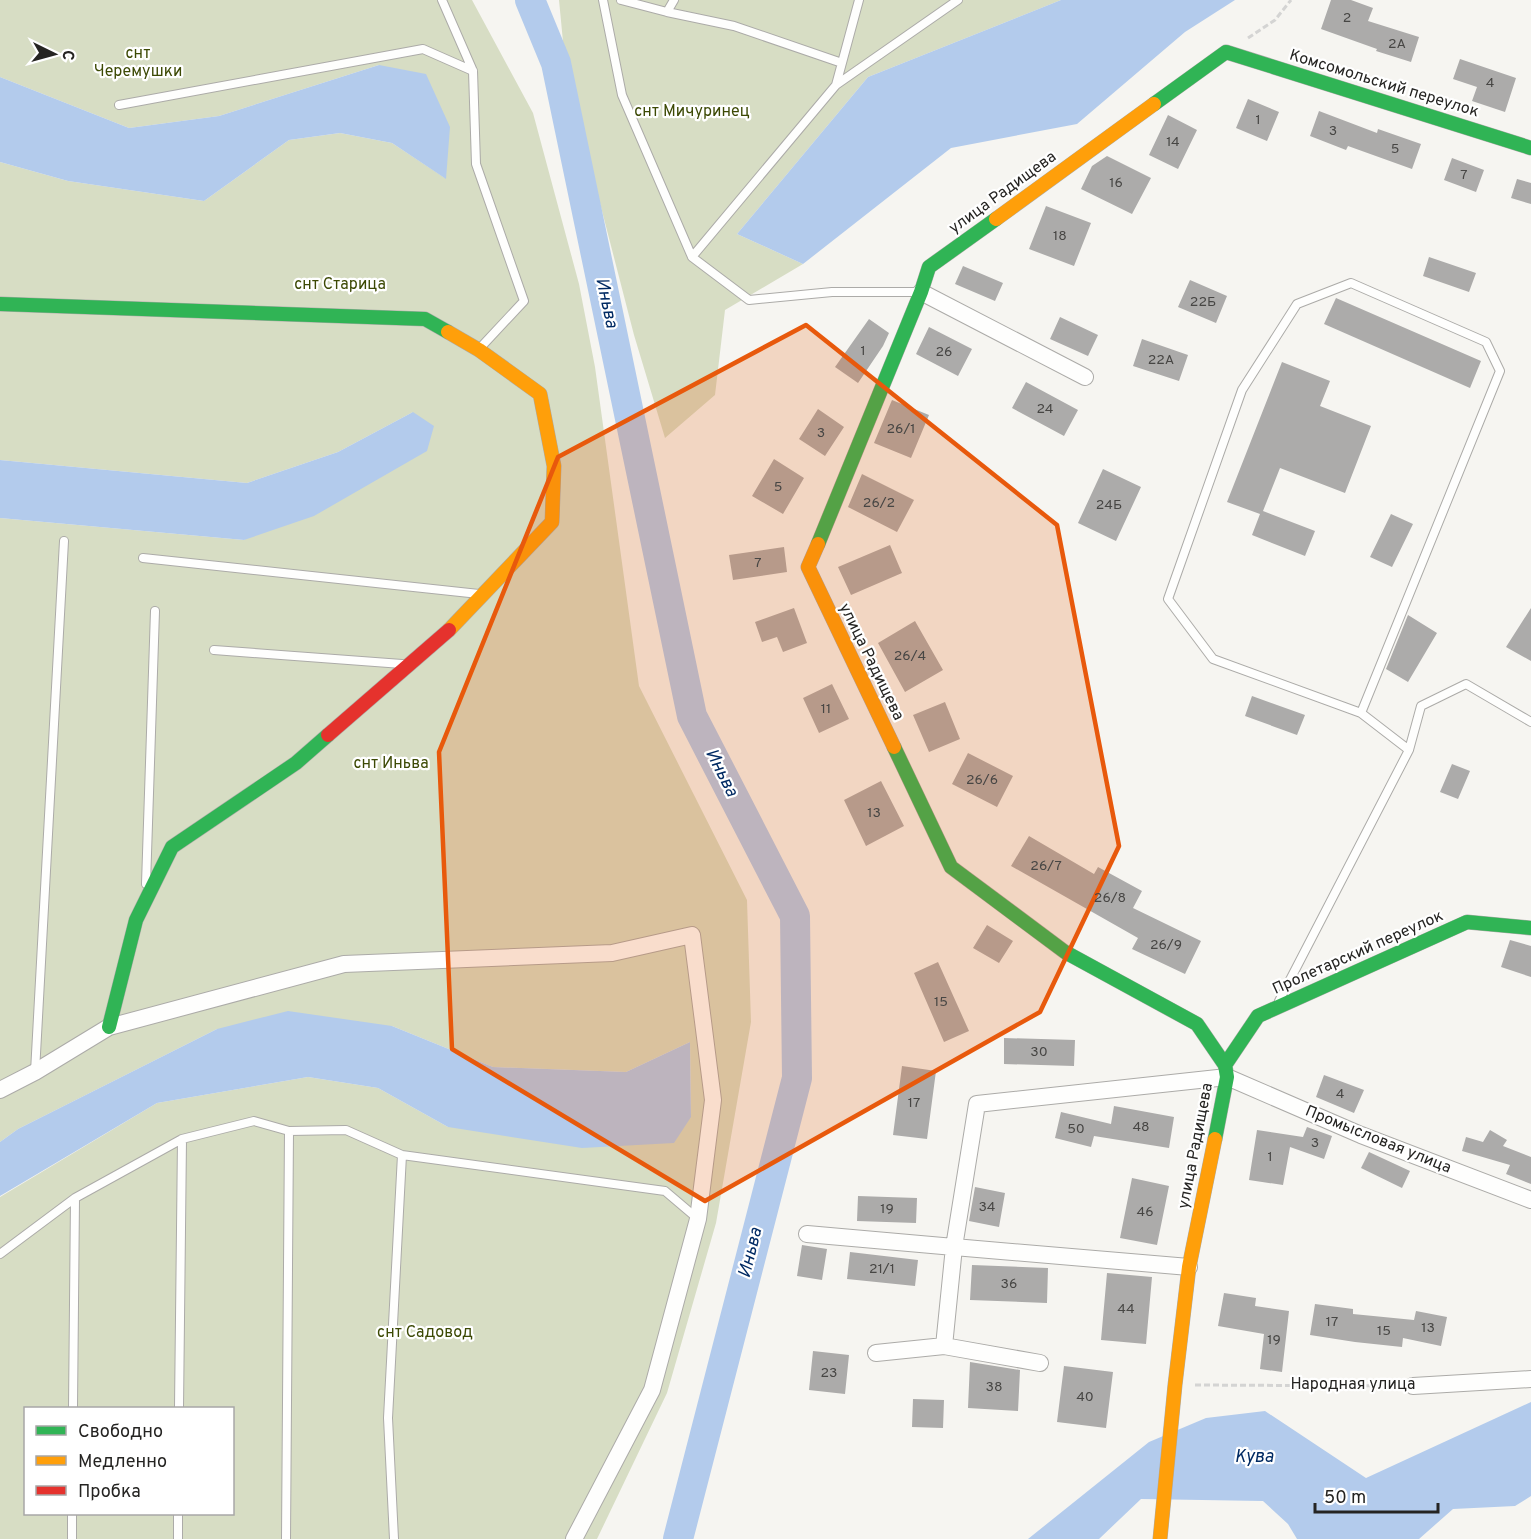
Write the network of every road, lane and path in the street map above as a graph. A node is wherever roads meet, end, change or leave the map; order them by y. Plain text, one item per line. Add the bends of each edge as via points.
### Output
1 (442, 0) edge
2 (603, 0) edge
3 (621, 0) edge
4 (674, 0) edge
5 (859, 0) edge
6 (1291, 0) edge
7 (958, 1) edge
8 (667, 12) junction
9 (1226, 52) junction
10 (842, 63) junction
11 (473, 71) junction
12 (836, 85) junction
13 (119, 105) dead end
14 (1531, 148) edge
15 (692, 256) junction
16 (921, 292) junction
17 (0, 304) edge
18 (479, 350) junction
19 (1085, 377) dead end
20 (64, 541) dead end
21 (143, 558) dead end
22 (483, 594) junction
23 (155, 611) dead end
24 (214, 650) dead end
25 (409, 664) junction
26 (1361, 713) junction
27 (1531, 722) edge
28 (1409, 750) junction
29 (145, 902) junction
30 (1531, 928) edge
31 (1275, 1009) junction
32 (110, 1027) junction
33 (1226, 1071) junction
34 (35, 1072) junction
35 (0, 1090) edge
36 (289, 1131) junction
37 (182, 1139) junction
38 (402, 1155) junction
39 (75, 1198) junction
40 (1531, 1200) edge
41 (698, 1219) junction
42 (807, 1234) dead end
43 (954, 1247) junction
44 (0, 1254) edge
45 (1189, 1267) junction
46 (944, 1346) junction
47 (876, 1353) dead end
48 (1040, 1362) dead end
49 (1531, 1379) edge
50 (1175, 1385) junction
51 (1413, 1386) joint
52 (73, 1407) edge
53 (179, 1407) edge
54 (72, 1515) edge
55 (178, 1515) edge
56 (1161, 1535) edge
57 (72, 1539) edge
58 (178, 1539) edge
59 (286, 1539) edge
60 (394, 1539) edge
61 (574, 1539) edge

1 - 11 lane
2 - 15 lane via 622,95
3 - 8 lane
4 - 8 lane
5 - 10 lane
6 - 9 path via 1275,20
7 - 12 lane
8 - 10 lane via 734,26
9 - 14 street, Комсомольский переулок
9 - 16 street, улица Радищева via 929,267
10 - 12 lane
11 - 13 lane via 423,49
11 - 18 lane via 476,164 524,301
12 - 15 lane
15 - 16 lane via 748,300 832,292
16 - 19 street
16 - 33 street, улица Радищева via 808,567 951,867 1065,952 1197,1024
17 - 18 street via 425,319
18 - 22 street via 540,394 554,466 552,522
20 - 34 lane
21 - 22 lane
22 - 25 street
23 - 29 lane
24 - 25 lane
25 - 29 street via 296,763 172,847
26 - 26 lane via 1500,371 1486,342 1351,283 1297,304 1242,390 1168,599 1213,659
26 - 28 lane
27 - 28 lane via 1466,684 1421,706
28 - 31 lane
29 - 32 street via 136,920
30 - 31 street, Пролетарский переулок via 1467,922
31 - 33 street, Пролетарский переулок via 1258,1016
32 - 34 street
32 - 41 street via 344,964 612,953 692,935 713,1100
33 - 40 street, Промысловая улица via 1361,1135
33 - 43 street via 977,1104
33 - 45 street, улица Радищева
34 - 35 street
36 - 37 lane via 254,1121
36 - 38 lane via 346,1131
36 - 59 lane
37 - 39 lane
37 - 53 lane
38 - 41 lane via 664,1191
38 - 60 lane via 388,1418
39 - 44 lane
39 - 52 lane
41 - 61 street via 652,1390
42 - 43 street
43 - 45 street
43 - 46 street
45 - 50 street, улица Радищева
46 - 47 street
46 - 48 street
49 - 51 street, Народная улица
50 - 51 path, Народная улица
50 - 56 street, улица Радищева
54 - 57 lane
55 - 58 lane

